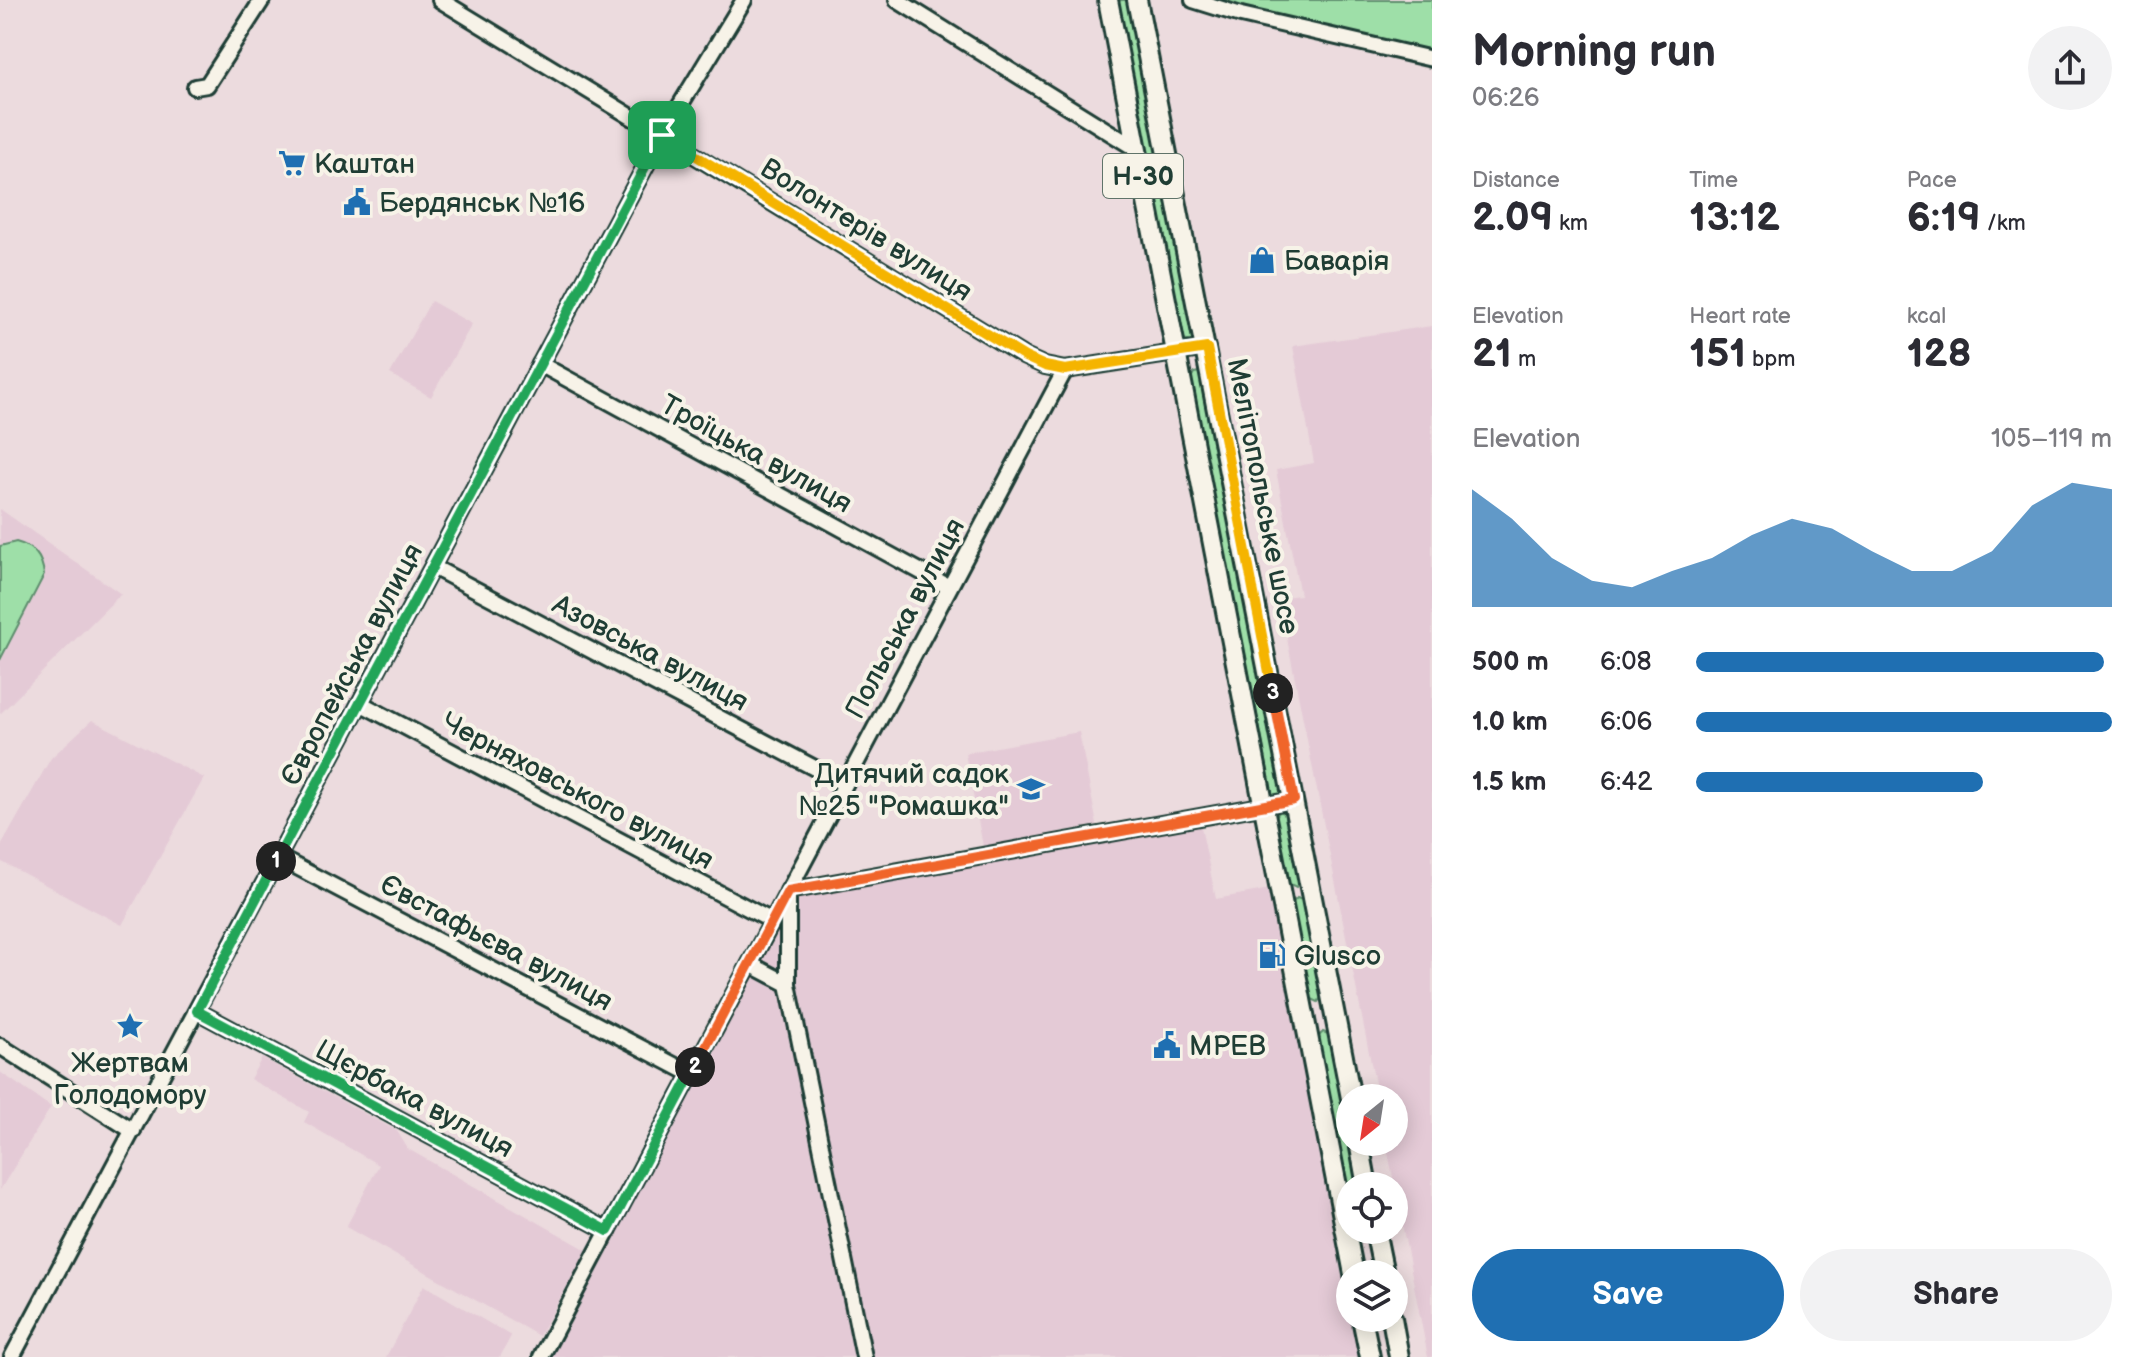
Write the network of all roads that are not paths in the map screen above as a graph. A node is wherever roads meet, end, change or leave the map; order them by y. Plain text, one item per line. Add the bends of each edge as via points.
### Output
1 (262, 0) edge
2 (440, 0) edge
3 (744, 0) edge
4 (897, 0) edge
5 (1108, 0) edge
6 (1137, 0) edge
7 (1193, 0) edge
8 (1432, 59) edge
9 (195, 87) dead end
10 (662, 135) junction
11 (1138, 150) junction
12 (1207, 348) junction
13 (1177, 352) junction
14 (540, 364) junction
15 (1065, 370) junction
16 (433, 567) junction
17 (949, 587) junction
18 (360, 703) junction
19 (845, 784) junction
20 (1294, 800) junction
21 (1264, 806) junction
22 (278, 857) junction
23 (788, 891) junction
24 (772, 921) junction
25 (750, 964) junction
26 (788, 984) junction
27 (197, 1011) junction
28 (0, 1046) edge
29 (691, 1074) junction
30 (1348, 1084) edge
31 (133, 1131) junction
32 (608, 1231) junction
33 (1351, 1260) edge
34 (1365, 1332) edge
35 (1395, 1332) edge
36 (12, 1357) edge
37 (541, 1357) edge
38 (864, 1357) edge
39 (1370, 1357) edge
40 (1399, 1357) edge

1 - 9 street via 213,78
2 - 10 street, Волонтерів вулиця
3 - 10 street, Європейська вулиця
4 - 11 street
5 - 11 main road, Мелітопольське шосе / Н-30
6 - 12 main road, Мелітопольське шосе / Н-30
7 - 8 street
10 - 14 street, Європейська вулиця
10 - 15 street, Волонтерів вулиця via 1025,357
11 - 13 main road, Мелітопольське шосе / Н-30
12 - 13 street, Волонтерів вулиця
12 - 20 main road, Мелітопольське шосе / Н-30
13 - 15 street, Волонтерів вулиця
13 - 21 main road, Мелітопольське шосе / Н-30
14 - 16 street, Європейська вулиця
14 - 17 street, Троїцька вулиця
15 - 17 street, Польська вулиця
16 - 18 street, Європейська вулиця
16 - 19 street, Азовська вулиця
17 - 19 street, Польська вулиця
18 - 22 street, Європейська вулиця
18 - 24 street, Черняховського вулиця
19 - 23 street, Польська вулиця
20 - 21 street
20 - 30 main road, Мелітопольське шосе / Н-30
21 - 23 street
21 - 33 main road, Мелітопольське шосе / Н-30
22 - 27 street, Європейська вулиця
22 - 29 street, Євстафьєва вулиця
23 - 24 street, Польська вулиця
23 - 26 street
24 - 25 street, Польська вулиця
25 - 26 street
25 - 29 street, Польська вулиця
26 - 38 street
27 - 31 street, Європейська вулиця
27 - 32 street, Щєрбака вулиця
28 - 31 street
29 - 32 street, Польська вулиця
31 - 36 street, Європейська вулиця
32 - 37 street, Польська вулиця
34 - 39 main road
35 - 40 main road

